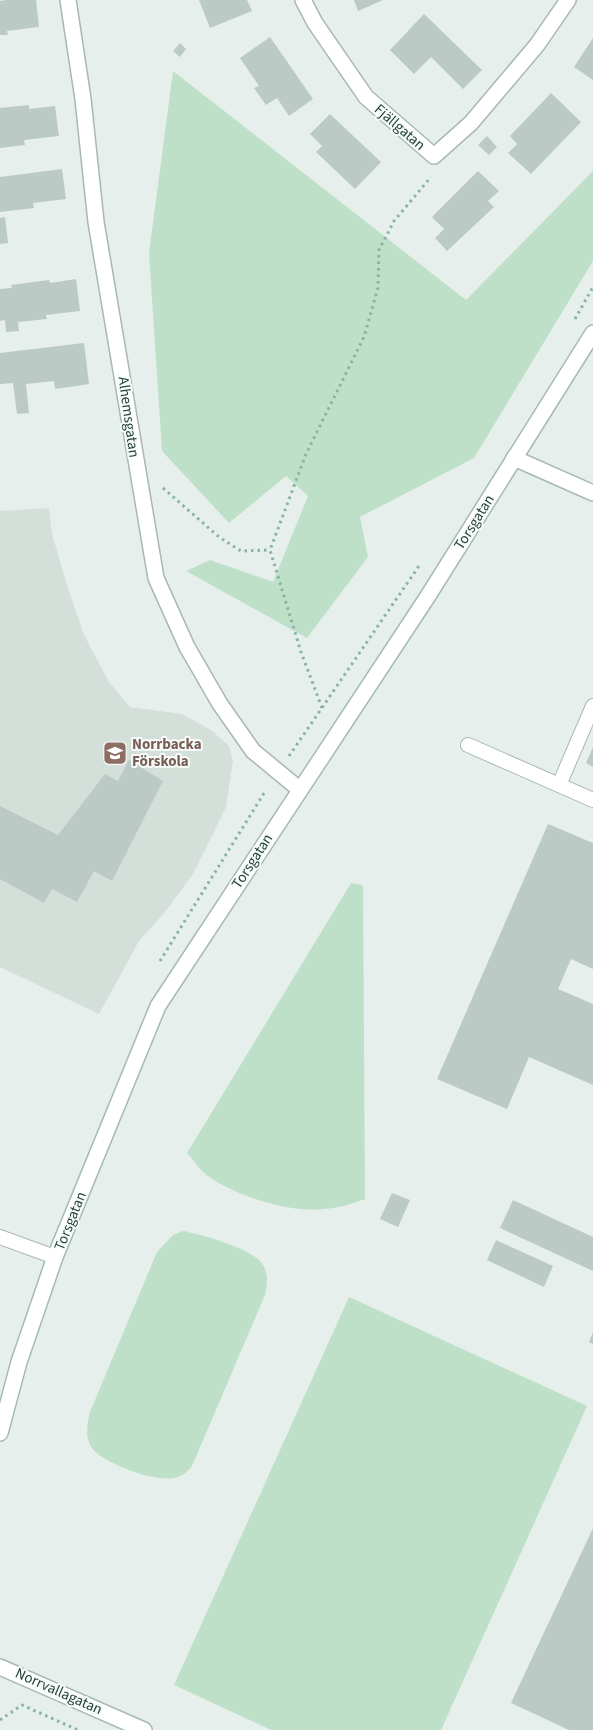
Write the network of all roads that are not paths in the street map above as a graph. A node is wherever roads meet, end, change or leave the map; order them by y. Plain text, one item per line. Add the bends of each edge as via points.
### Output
1 (68, 0) edge
2 (302, 0) edge
3 (568, 0) edge
4 (593, 333) edge
5 (514, 458) junction
6 (593, 493) edge
7 (593, 706) edge
8 (468, 745) dead end
9 (559, 785) junction
10 (299, 789) junction
11 (593, 800) edge
12 (0, 1237) edge
13 (55, 1258) junction
14 (0, 1433) edge
15 (0, 1666) edge
16 (144, 1730) edge

1 - 10 street, Alhemsgatan via 83,98 96,222 156,578 188,647 220,704 253,752
2 - 3 street, Fjällgatan via 314,23 366,97 434,156 471,123 537,46
4 - 5 street, Torsgatan
5 - 6 street
5 - 10 street, Torsgatan via 428,596
7 - 9 lane
8 - 9 lane
9 - 11 lane
10 - 13 street, Torsgatan via 158,1006
12 - 13 lane
13 - 14 street, Torsgatan via 19,1362
15 - 16 street, Norrvallagatan

